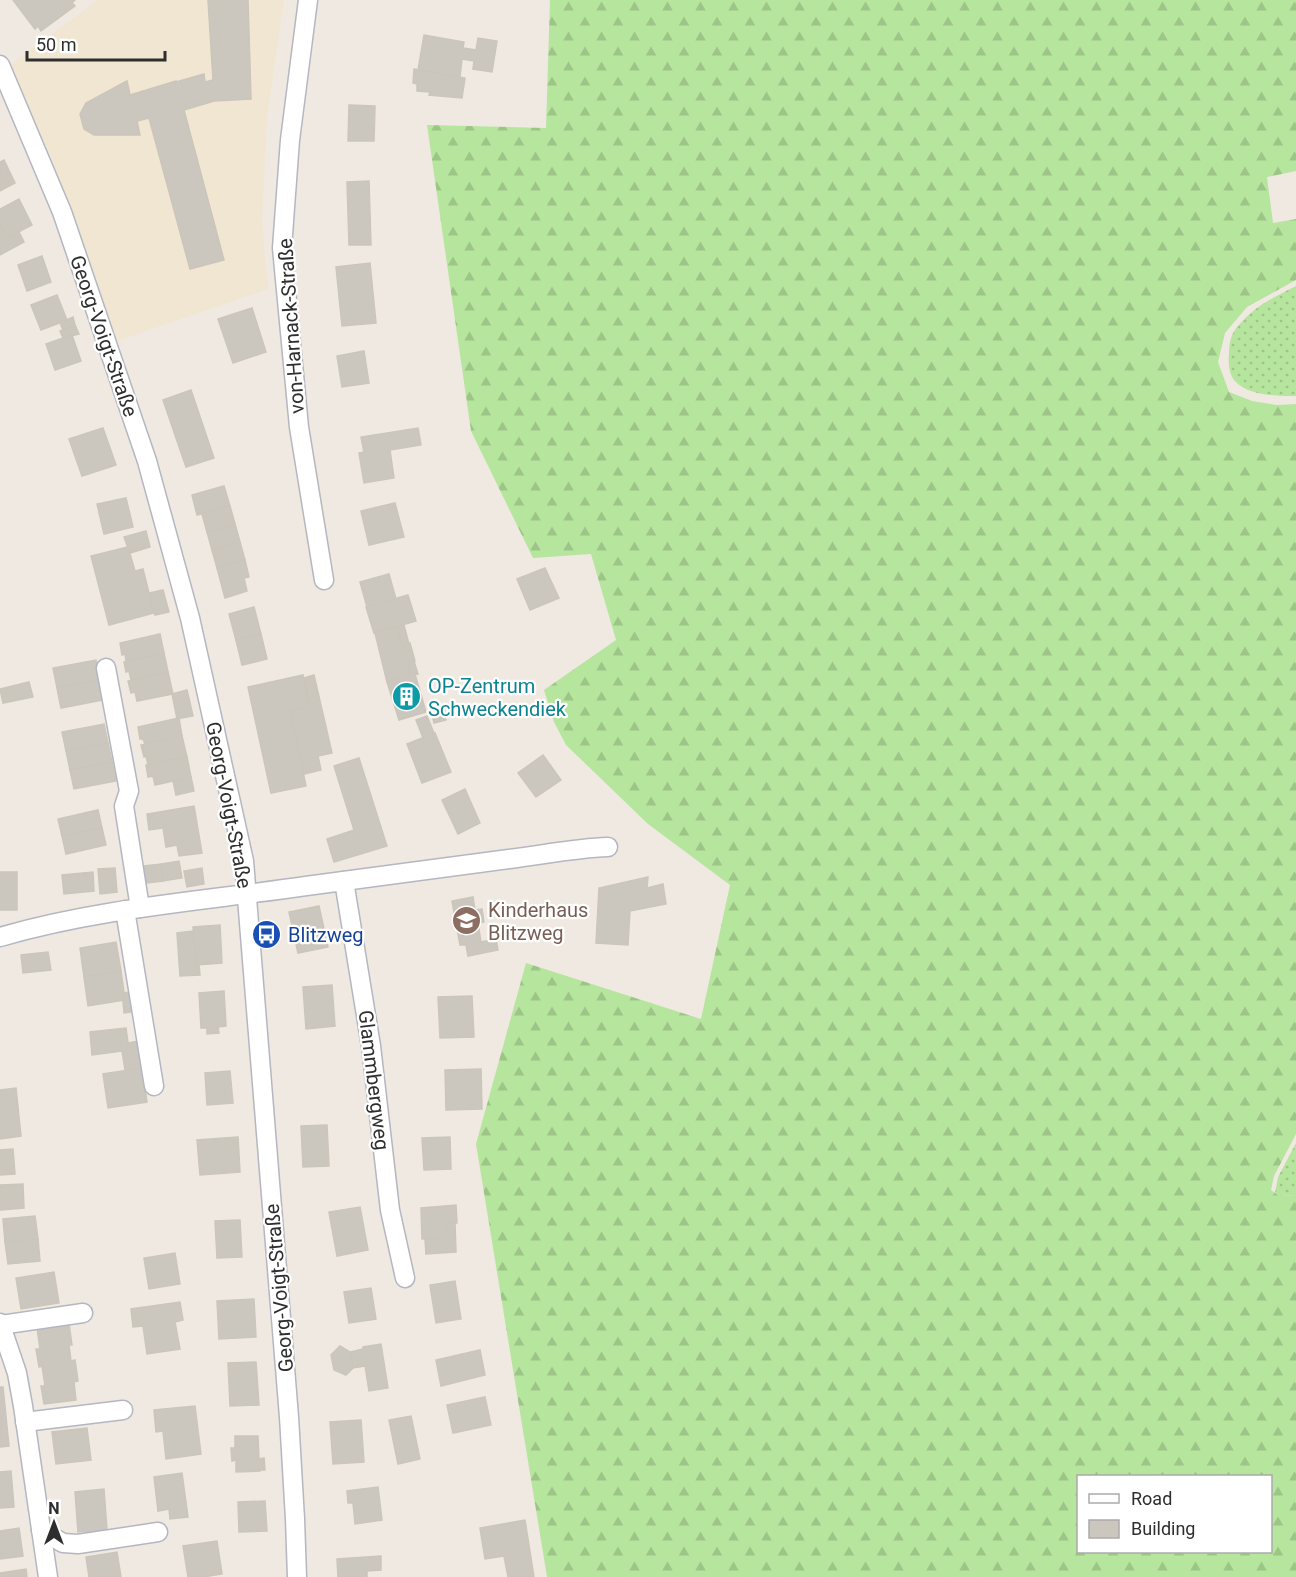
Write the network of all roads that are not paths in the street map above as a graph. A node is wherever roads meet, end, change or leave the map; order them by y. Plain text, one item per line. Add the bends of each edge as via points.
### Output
1 (308, 0) edge
2 (0, 65) edge
3 (324, 580) dead end
4 (106, 668) dead end
5 (608, 847) dead end
6 (344, 881) junction
7 (247, 895) junction
8 (133, 909) junction
9 (0, 937) edge
10 (154, 1086) dead end
11 (405, 1278) dead end
12 (83, 1313) dead end
13 (0, 1324) edge
14 (123, 1410) dead end
15 (25, 1422) junction
16 (41, 1530) junction
17 (158, 1532) dead end
18 (48, 1577) edge
19 (297, 1577) edge

1 - 3 street, von-Harnack-Straße via 290,140 282,248 298,427
2 - 7 street, Georg-Voigt-Straße via 62,212 147,460 190,618 244,861
4 - 8 street via 129,791 124,806
5 - 6 street
6 - 7 street
6 - 11 street, Glammbergweg via 371,1046 390,1210
7 - 8 street
7 - 19 street, Georg-Voigt-Straße via 289,1417
8 - 9 street via 36,926
8 - 10 street
12 - 13 street
13 - 15 street via 17,1373
14 - 15 street
15 - 16 street
16 - 17 street via 63,1542 78,1544
16 - 18 street

